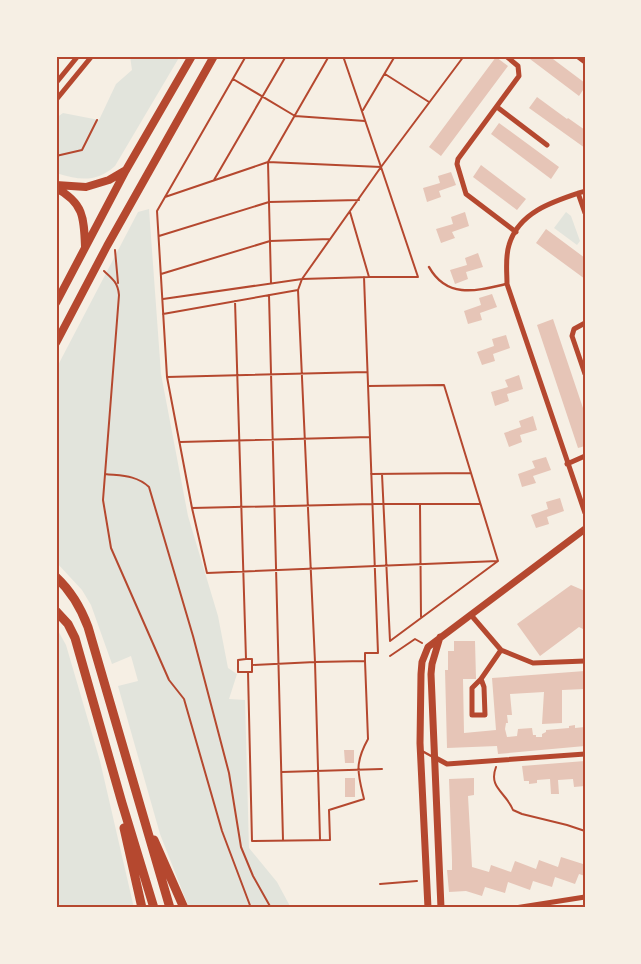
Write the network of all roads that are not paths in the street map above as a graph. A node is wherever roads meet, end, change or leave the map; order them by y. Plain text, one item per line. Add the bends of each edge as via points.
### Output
1 (78, 56) edge
2 (92, 56) edge
3 (192, 56) edge
4 (214, 56) edge
5 (506, 56) edge
6 (577, 56) edge
7 (585, 62) edge
8 (56, 83) edge
9 (56, 100) edge
10 (497, 107) junction
11 (547, 145) dead end
12 (126, 170) junction
13 (56, 186) edge
14 (585, 191) edge
15 (578, 193) junction
16 (585, 213) edge
17 (516, 232) junction
18 (85, 247) junction
19 (429, 268) dead end
20 (507, 284) junction
21 (56, 303) edge
22 (585, 323) edge
23 (56, 343) edge
24 (585, 374) edge
25 (585, 456) edge
26 (567, 464) junction
27 (585, 513) edge
28 (585, 529) edge
29 (56, 576) edge
30 (56, 611) edge
31 (471, 615) junction
32 (440, 637) junction
33 (501, 650) junction
34 (585, 661) edge
35 (481, 679) junction
36 (420, 750) junction
37 (585, 754) edge
38 (434, 757) junction
39 (122, 803) junction
40 (138, 803) junction
41 (585, 897) edge
42 (142, 908) edge
43 (154, 908) edge
44 (170, 908) edge
45 (184, 908) edge
46 (428, 908) edge
47 (441, 908) edge
48 (515, 908) edge

1 - 8 street
2 - 9 street
3 - 12 main road
4 - 23 main road
5 - 10 street via 516,64 520,73
6 - 7 street
10 - 11 street
10 - 17 street via 458,159 457,167 466,194
12 - 13 main road via 109,180 86,187
12 - 18 main road
13 - 18 main road via 81,211
14 - 15 street
15 - 16 street
15 - 17 street via 546,205 528,217
17 - 20 street via 509,245
18 - 21 main road
19 - 20 lane via 444,285 462,290 477,291
20 - 26 street
22 - 24 street via 574,330 572,336
25 - 26 street
26 - 27 street
28 - 31 street
29 - 40 highway via 82,610
30 - 39 highway via 75,638
31 - 32 street
31 - 33 street
32 - 36 street via 428,646 422,662
32 - 38 street via 432,664
33 - 34 street via 533,663
33 - 35 street
35 - 35 street via 472,688 472,715 484,715
36 - 38 lane
36 - 46 street
37 - 38 street via 447,764
38 - 47 street
39 - 42 highway via 126,840
39 - 43 highway
40 - 44 highway
40 - 45 highway
41 - 48 street

